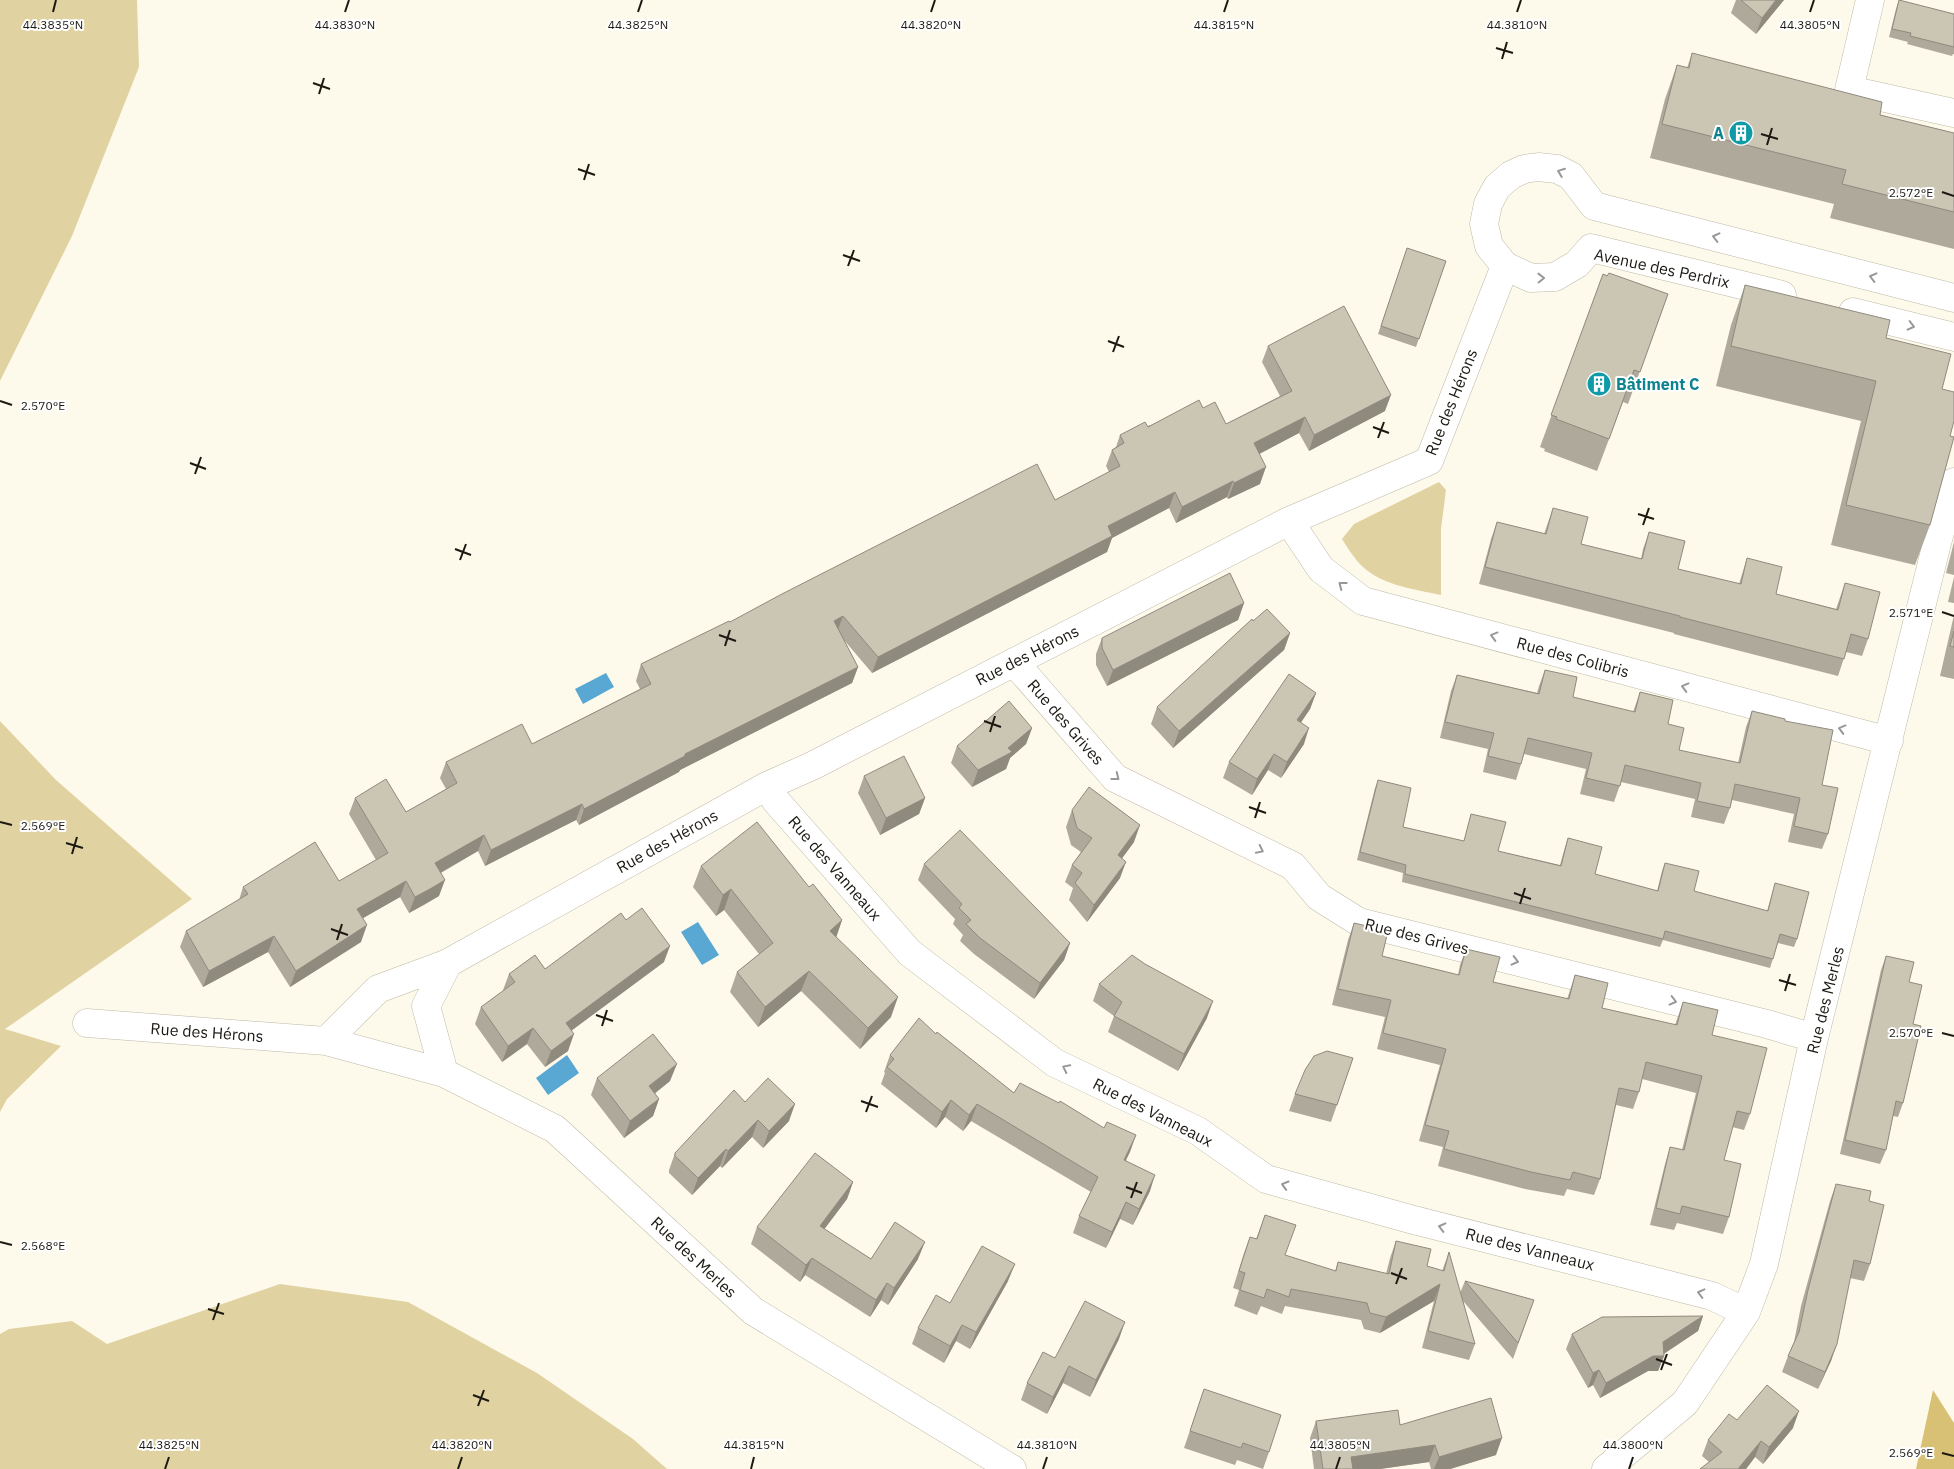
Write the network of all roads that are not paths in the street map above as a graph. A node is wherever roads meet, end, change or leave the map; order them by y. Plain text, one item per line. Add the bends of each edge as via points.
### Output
1 (1870, 0) edge
2 (1954, 113) edge
3 (1504, 266) junction
4 (1954, 298) edge
5 (1954, 337) edge
6 (1954, 482) edge
7 (1289, 521) junction
8 (1014, 662) junction
9 (1889, 741) junction
10 (768, 786) junction
11 (448, 963) junction
12 (87, 1022) dead end
13 (1814, 1038) junction
14 (326, 1041) junction
15 (444, 1073) junction
16 (1746, 1312) junction
17 (1012, 1469) edge
18 (1606, 1469) edge

1 - 2 street via 1849,90
4 -> 3 street, Avenue des Perdrix via 1594,206 1571,176 1557,169 1538,167 1524,169 1511,176 1497,187 1488,204 1484,224 1489,246
3 -> 5 street, Avenue des Perdrix via 1531,278 1555,277 1577,264 1591,248
3 - 7 street, Rue des Hérons via 1429,461
6 - 9 street, Rue des Merles
7 - 8 street, Rue des Hérons
9 -> 7 street, Rue des Colibris via 1363,601 1321,569
8 - 10 street, Rue des Hérons
8 -> 13 street, Rue des Grives via 1115,778 1293,866 1319,897 1360,922
9 - 13 street, Rue des Merles
10 - 11 street, Rue des Hérons
16 -> 10 street, Rue des Vanneaux via 1712,1296 1266,1179 1198,1131 1055,1063 910,953 776,800
11 - 14 street, Rue des Hérons via 378,989
11 - 15 street via 426,1006
12 - 14 street, Rue des Hérons
13 - 16 street, Rue des Merles via 1764,1264
14 - 15 street, Rue des Hérons
15 - 17 street, Rue des Merles via 555,1129 753,1311
16 - 18 street, Rue des Merles via 1685,1402

